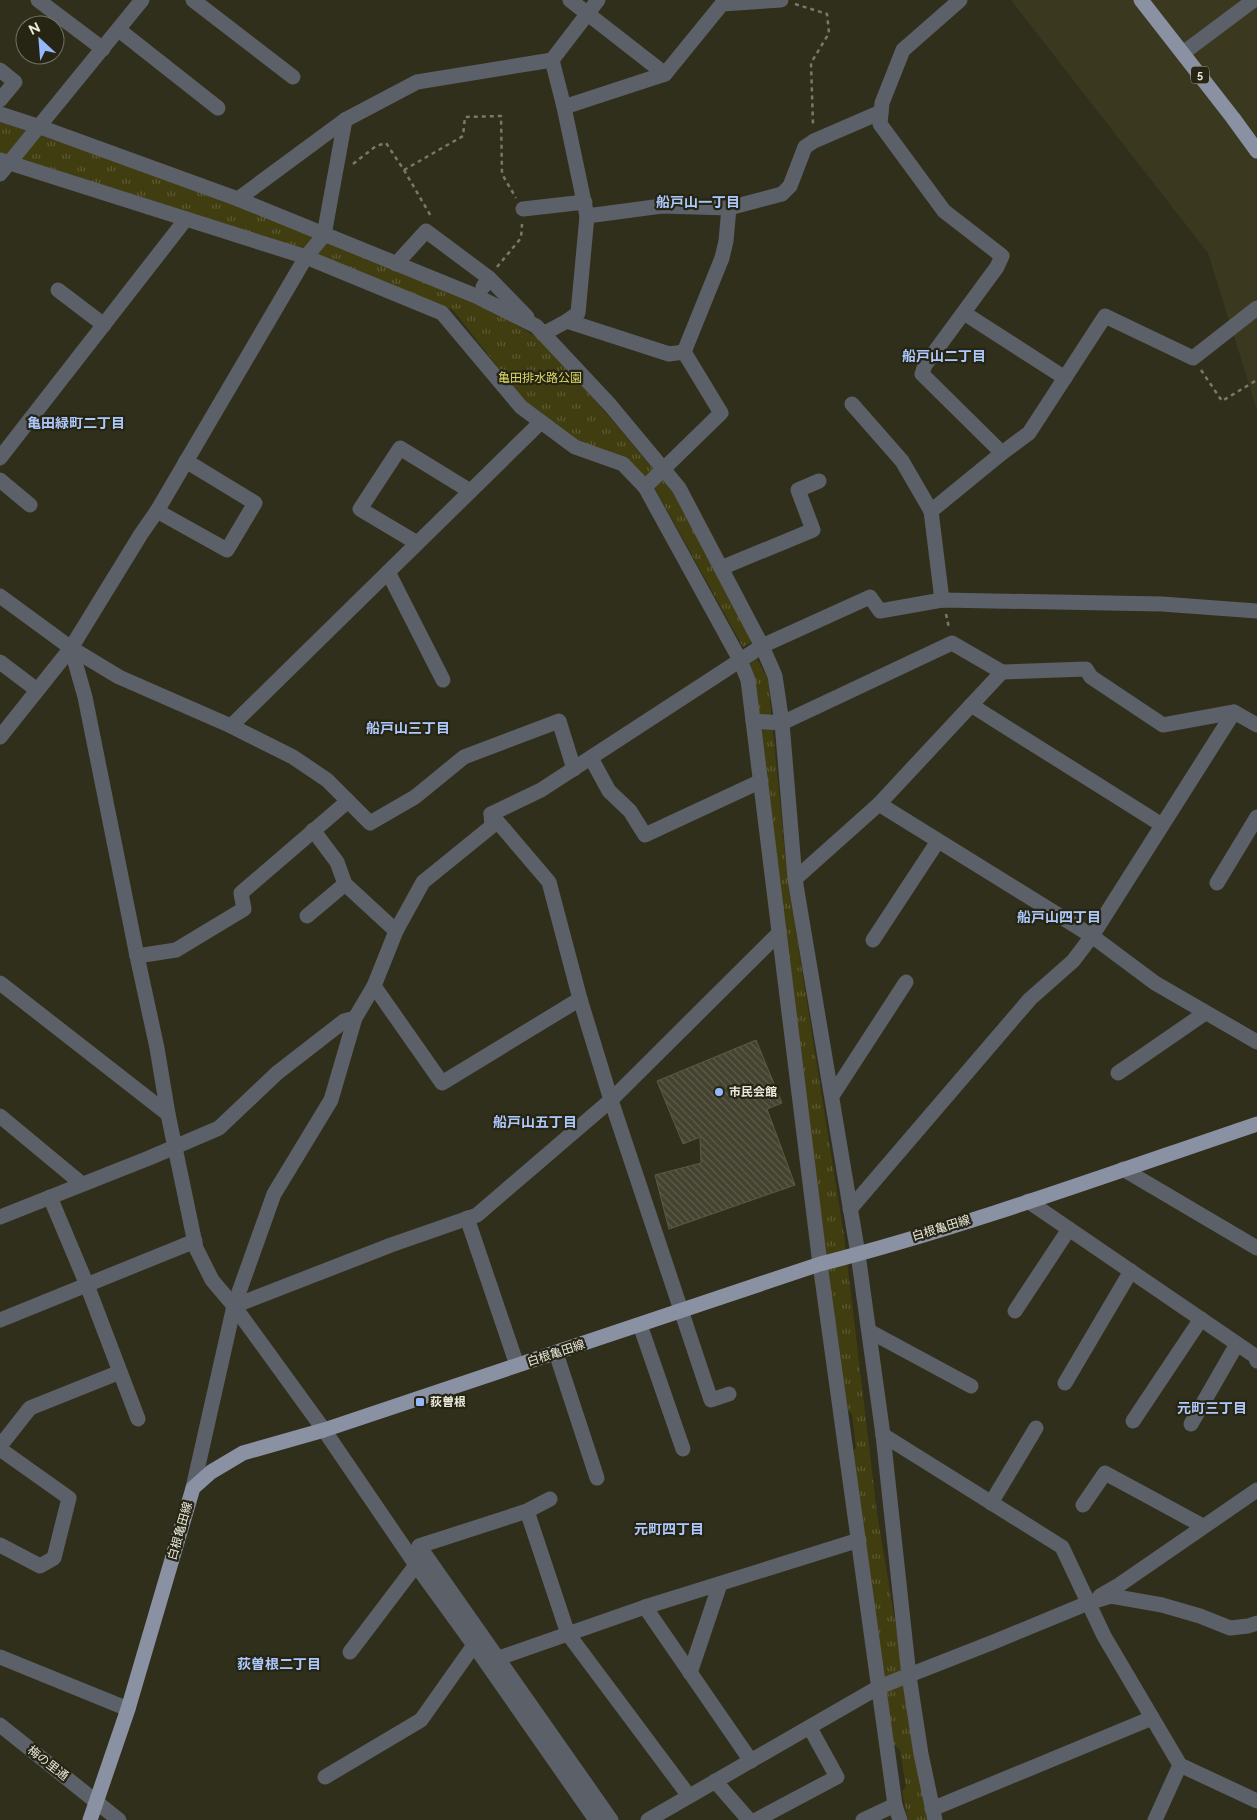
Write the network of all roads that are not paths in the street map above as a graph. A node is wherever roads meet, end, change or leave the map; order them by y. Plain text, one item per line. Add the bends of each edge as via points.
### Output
1 (38, 0) edge
2 (142, 0) edge
3 (193, 0) edge
4 (570, 0) edge
5 (598, 0) edge
6 (781, 0) edge
7 (960, 0) edge
8 (1141, 0) edge
9 (1254, 0) edge
10 (738, 2) edge
11 (588, 14) junction
12 (118, 30) junction
13 (103, 49) junction
14 (1183, 53) junction
15 (552, 60) junction
16 (0, 70) edge
17 (664, 74) junction
18 (293, 77) dead end
19 (0, 100) edge
20 (564, 107) junction
21 (218, 108) dead end
22 (881, 112) junction
23 (0, 114) edge
24 (345, 120) junction
25 (40, 127) junction
26 (1257, 151) edge
27 (3, 166) edge
28 (238, 199) junction
29 (729, 208) junction
30 (523, 209) road end
31 (586, 209) junction
32 (186, 219) junction
33 (324, 235) junction
34 (306, 257) junction
35 (396, 264) junction
36 (489, 278) junction
37 (58, 290) dead end
38 (476, 296) junction
39 (1257, 308) edge
40 (964, 313) junction
41 (568, 322) junction
42 (104, 325) junction
43 (540, 330) junction
44 (684, 352) junction
45 (1065, 378) junction
46 (852, 404) dead end
47 (541, 422) junction
48 (1002, 452) junction
49 (0, 458) edge
50 (186, 462) junction
51 (663, 470) junction
52 (0, 480) edge
53 (819, 481) dead end
54 (645, 487) junction
55 (470, 492) junction
56 (30, 505) dead end
57 (157, 511) junction
58 (931, 511) junction
59 (417, 543) junction
60 (721, 568) junction
61 (388, 572) junction
62 (0, 596) edge
63 (942, 600) junction
64 (1257, 610) edge
65 (762, 646) junction
66 (71, 648) junction
67 (740, 660) junction
68 (0, 662) edge
69 (1002, 672) junction
70 (443, 680) dead end
71 (37, 690) junction
72 (971, 705) junction
73 (1234, 712) junction
74 (753, 720) junction
75 (782, 723) junction
76 (1257, 725) edge
77 (231, 726) junction
78 (0, 736) edge
79 (591, 758) junction
80 (574, 769) junction
81 (761, 781) junction
82 (348, 801) junction
83 (878, 804) junction
84 (491, 814) junction
85 (1257, 817) edge
86 (1162, 824) junction
87 (314, 830) junction
88 (938, 841) junction
89 (795, 879) junction
90 (1217, 883) dead end
91 (345, 884) junction
92 (307, 916) dead end
93 (396, 931) junction
94 (779, 933) junction
95 (1092, 936) junction
96 (873, 940) dead end
97 (137, 956) junction
98 (906, 982) dead end
99 (0, 983) edge
100 (374, 986) junction
101 (580, 999) junction
102 (1205, 1013) junction
103 (356, 1018) junction
104 (1257, 1042) edge
105 (1118, 1072) dead end
106 (832, 1096) junction
107 (611, 1100) junction
108 (168, 1114) junction
109 (0, 1116) edge
110 (1257, 1124) edge
111 (175, 1147) junction
112 (1123, 1169) junction
113 (82, 1184) junction
114 (50, 1197) junction
115 (1028, 1201) junction
116 (850, 1210) junction
117 (3, 1212) edge
118 (467, 1218) junction
119 (1069, 1229) junction
120 (195, 1241) junction
121 (1257, 1248) edge
122 (858, 1254) junction
123 (820, 1264) junction
124 (1131, 1271) junction
125 (87, 1285) junction
126 (234, 1306) junction
127 (681, 1311) junction
128 (1015, 1311) dead end
129 (1200, 1319) junction
130 (0, 1320) edge
131 (640, 1325) junction
132 (868, 1330) junction
133 (1237, 1344) junction
134 (556, 1353) junction
135 (1256, 1356) edge
136 (517, 1366) junction
137 (120, 1372) junction
138 (1065, 1383) dead end
139 (971, 1386) dead end
140 (730, 1394) dead end
141 (138, 1419) dead end
142 (1133, 1421) dead end
143 (1191, 1424) dead end
144 (1036, 1428) dead end
145 (324, 1430) junction
146 (882, 1434) junction
147 (0, 1447) edge
148 (683, 1449) dead end
149 (597, 1478) dead end
150 (193, 1488) junction
151 (1257, 1490) edge
152 (550, 1499) dead end
153 (991, 1503) junction
154 (1083, 1505) dead end
155 (527, 1511) junction
156 (1203, 1526) junction
157 (859, 1540) junction
158 (0, 1545) edge
159 (416, 1565) junction
160 (720, 1584) junction
161 (1088, 1603) junction
162 (645, 1607) junction
163 (1257, 1623) edge
164 (568, 1634) junction
165 (474, 1645) junction
166 (350, 1652) dead end
167 (0, 1657) edge
168 (499, 1658) junction
169 (690, 1673) junction
170 (909, 1676) junction
171 (879, 1687) junction
172 (128, 1709) junction
173 (1152, 1718) junction
174 (0, 1725) edge
175 (810, 1728) junction
176 (751, 1761) junction
177 (1180, 1765) junction
178 (324, 1777) dead end
179 (715, 1781) junction
180 (689, 1796) junction
181 (96, 1801) junction
182 (1257, 1801) edge
183 (895, 1805) junction
184 (933, 1814) edge
185 (664, 1816) edge
186 (90, 1820) edge
187 (120, 1820) edge
188 (596, 1820) edge
189 (611, 1820) edge
190 (648, 1820) edge
191 (749, 1820) edge
192 (756, 1820) edge
193 (863, 1820) edge
194 (900, 1820) edge
195 (1155, 1820) edge

1 - 13 street
2 - 12 street
3 - 18 street
4 - 11 street
5 - 11 street
6 - 10 street
7 - 22 street via 903,50
8 - 14 main road, 5
9 - 14 street
10 - 17 street via 722,4
11 - 15 street
11 - 17 street
12 - 13 street
12 - 21 street
13 - 25 street
14 - 26 main road, 5
15 - 20 street
15 - 24 street via 417,82
16 - 19 street via 15,82
17 - 20 street
20 - 31 street
22 - 29 street via 804,147 790,186 782,194
22 - 40 street via 880,124 944,211 1002,256
23 - 25 street
24 - 28 street
24 - 33 street
25 - 27 street
25 - 28 street
27 - 32 street
28 - 33 street
29 - 31 street
29 - 44 street via 722,258
30 - 31 street
31 - 41 street via 578,313
32 - 34 street
32 - 42 street
33 - 34 street
33 - 35 street
34 - 47 street via 442,313 521,407
34 - 50 street
35 - 36 street via 426,231
35 - 38 street
36 - 38 street
36 - 43 street
37 - 42 street
38 - 43 street
39 - 45 street via 1193,358 1105,316
40 - 45 street
40 - 48 street via 922,374
41 - 43 street
41 - 44 street via 670,354
42 - 49 street
43 - 51 street via 610,405
44 - 51 street via 720,413
45 - 48 street via 1029,433
46 - 58 street via 902,461
47 - 54 street via 575,447 623,464
47 - 55 street
48 - 58 street
50 - 57 street
50 - 57 street via 255,503 227,550
51 - 54 street
51 - 60 street via 679,488
52 - 56 street
53 - 60 street via 798,490 813,530
54 - 67 street
55 - 59 street
55 - 59 street via 400,448 360,508
57 - 66 street
58 - 63 street
59 - 61 street
60 - 65 street
61 - 70 street
61 - 77 street
62 - 66 street
63 - 64 street via 1162,604
63 - 65 street via 880,611 870,597
65 - 67 street
65 - 75 street via 775,676
66 - 71 street
66 - 77 street via 119,677
66 - 97 street via 85,697
67 - 74 street via 748,680
67 - 79 street
68 - 71 street
69 - 72 street
69 - 73 street via 1086,669 1091,677 1163,725
69 - 75 street via 952,643
71 - 78 street
72 - 83 street
72 - 86 street
73 - 76 street
73 - 86 street
74 - 75 street
74 - 81 street
75 - 89 street
77 - 82 street via 292,757 326,780
79 - 80 street
79 - 81 street via 609,791 630,812 646,835
80 - 82 street via 558,721 464,756 415,798 370,824
80 - 84 street via 541,790
81 - 94 street
82 - 87 street
83 - 88 street
83 - 89 street
84 - 93 street via 492,826 424,882
84 - 101 street via 549,882
85 - 90 street
86 - 95 street
87 - 91 street via 337,862
87 - 97 street via 241,893 244,909 176,950
88 - 95 street
88 - 96 street
89 - 106 street
91 - 92 street
91 - 93 street
93 - 100 street
94 - 107 street
94 - 123 street
95 - 102 street via 1155,983
95 - 116 street via 1073,961 1030,999
97 - 108 street
98 - 106 street
99 - 108 street
100 - 101 street via 442,1083
100 - 103 street
101 - 107 street
102 - 104 street
102 - 105 street
103 - 111 street via 344,1021 277,1073 219,1128
103 - 126 street via 331,1100 274,1194
106 - 116 street
107 - 118 street via 477,1215
107 - 127 street
108 - 111 street
109 - 113 street
110 - 112 main road, 白根亀田線
111 - 113 street
111 - 120 street
112 - 115 main road, 白根亀田線
112 - 121 street
113 - 114 street
114 - 117 street
114 - 125 street
115 - 119 street
115 - 122 main road, 白根亀田線
116 - 122 street
118 - 126 street
118 - 136 street
119 - 124 street
119 - 128 street
120 - 125 street
120 - 126 street via 212,1280
122 - 123 main road, 白根亀田線
122 - 132 street
123 - 127 main road, 白根亀田線
123 - 157 street
124 - 129 street
124 - 138 street
125 - 130 street
125 - 137 street
126 - 145 street
126 - 150 street
127 - 131 main road, 白根亀田線
127 - 140 street via 711,1400
129 - 133 street
129 - 142 street
131 - 134 main road, 白根亀田線
131 - 148 street
132 - 139 street
132 - 146 street
133 - 135 street
133 - 143 street
134 - 136 main road, 白根亀田線
134 - 149 street
136 - 145 main road, 白根亀田線
137 - 141 street
137 - 147 street via 30,1408
144 - 153 street
145 - 150 main road, 白根亀田線 via 243,1453 211,1472
145 - 159 street
146 - 153 street
146 - 170 street
147 - 158 street via 69,1498 54,1558 40,1566
150 - 172 main road, 白根亀田線
151 - 156 street
152 - 155 street
153 - 161 street via 1062,1547
154 - 156 street via 1105,1473
155 - 164 street
155 - 168 street via 419,1546
156 - 161 street
157 - 160 street
157 - 171 street
159 - 165 street
159 - 166 street
160 - 162 street
160 - 169 street
161 - 163 street via 1111,1596 1162,1605 1230,1628
161 - 170 street
161 - 173 street
162 - 164 street
162 - 169 street
164 - 168 street
164 - 180 street
165 - 178 street via 421,1720
165 - 188 street
167 - 172 street
168 - 189 street
169 - 176 street
170 - 171 street
170 - 184 street
171 - 175 street
171 - 183 street
172 - 181 main road, 白根亀田線
173 - 177 street
173 - 184 street
174 - 181 street, 梅の里通
175 - 176 street
175 - 192 street via 837,1777
176 - 179 street
177 - 182 street
177 - 195 street
179 - 180 street
179 - 191 street
180 - 185 street
181 - 186 main road, 白根亀田線
181 - 187 street, 梅の里通
183 - 193 street
183 - 194 street
185 - 190 street

